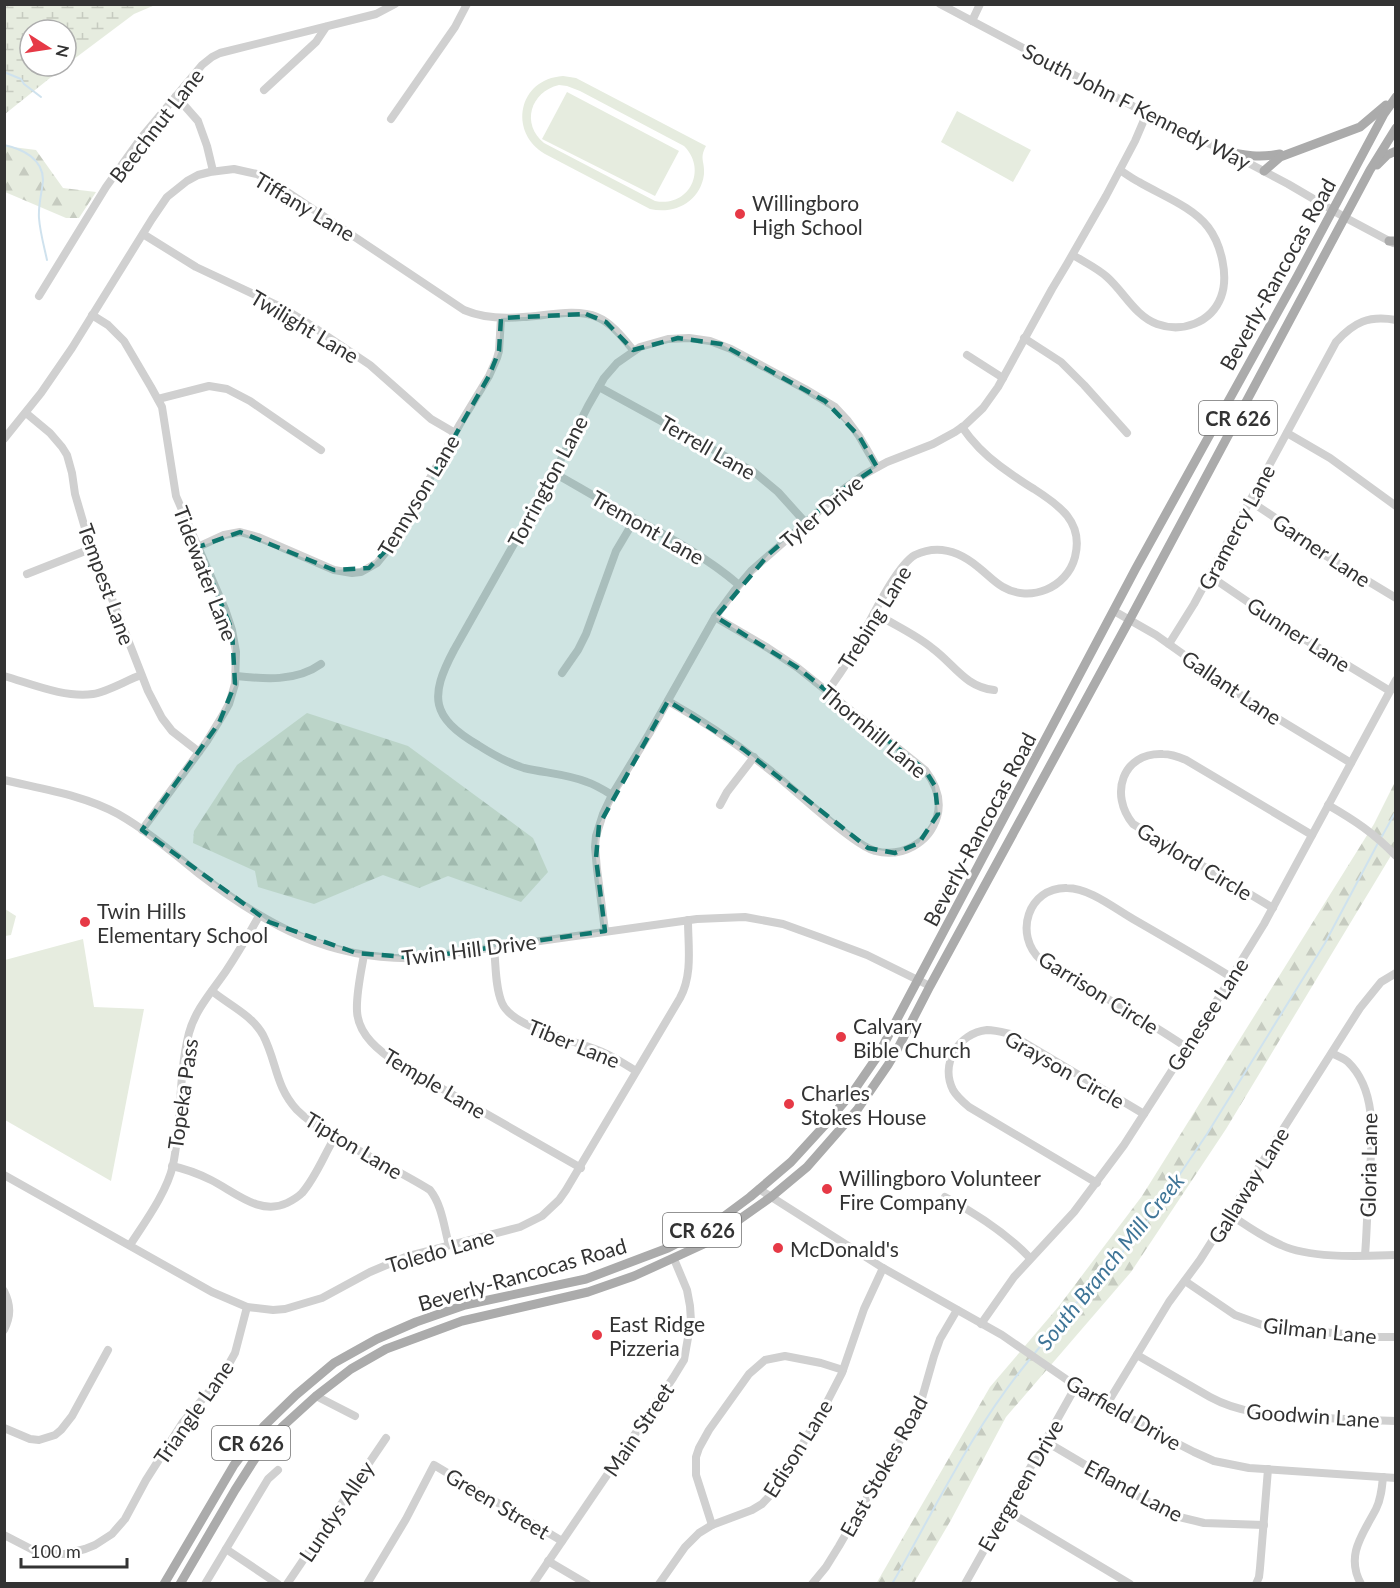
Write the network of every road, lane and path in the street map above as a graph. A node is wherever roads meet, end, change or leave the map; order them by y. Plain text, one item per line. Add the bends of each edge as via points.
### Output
1 (395, 4) edge
2 (468, 4) edge
3 (940, 4) edge
4 (980, 4) edge
5 (972, 21) junction
6 (326, 27) junction
7 (264, 90) dead end
8 (176, 96) junction
9 (1395, 97) edge
10 (1147, 113) junction
11 (391, 119) dead end
12 (1395, 128) edge
13 (1224, 150) junction
14 (1395, 151) edge
15 (1288, 153) junction
16 (1120, 170) junction
17 (1371, 170) junction
18 (213, 171) junction
19 (1264, 171) junction
20 (1332, 210) junction
21 (1346, 218) junction
22 (143, 234) junction
23 (1393, 242) edge
24 (1073, 255) junction
25 (39, 296) dead end
26 (92, 315) junction
27 (501, 318) junction
28 (1395, 320) edge
29 (1024, 338) junction
30 (634, 351) junction
31 (967, 355) dead end
32 (1003, 378) junction
33 (600, 387) junction
34 (158, 399) junction
35 (26, 413) junction
36 (962, 427) junction
37 (455, 433) junction
38 (1127, 433) dead end
39 (1287, 433) junction
40 (4, 440) edge
41 (321, 450) dead end
42 (877, 467) junction
43 (554, 472) junction
44 (1250, 501) junction
45 (1395, 506) edge
46 (635, 519) junction
47 (805, 522) junction
48 (198, 547) junction
49 (93, 548) junction
50 (27, 574) dead end
51 (1210, 576) junction
52 (739, 585) junction
53 (1395, 598) edge
54 (1114, 610) junction
55 (875, 613) junction
56 (715, 617) junction
57 (1130, 619) junction
58 (1169, 644) junction
59 (321, 664) dead end
60 (562, 673) dead end
61 (141, 675) junction
62 (4, 676) edge
63 (236, 676) junction
64 (1395, 680) edge
65 (994, 690) dead end
66 (1390, 691) junction
67 (827, 692) junction
68 (668, 701) junction
69 (199, 752) junction
70 (754, 758) junction
71 (1351, 763) junction
72 (4, 780) edge
73 (612, 795) junction
74 (720, 805) dead end
75 (1328, 805) junction
76 (142, 830) junction
77 (1312, 835) junction
78 (1394, 855) edge
79 (1273, 908) junction
80 (259, 916) junction
81 (688, 920) junction
82 (605, 931) junction
83 (494, 948) junction
84 (364, 955) junction
85 (1395, 973) edge
86 (1231, 977) junction
87 (919, 980) junction
88 (930, 986) junction
89 (212, 991) junction
90 (1186, 1047) junction
91 (1332, 1053) junction
92 (636, 1071) junction
93 (1144, 1114) junction
94 (334, 1137) junction
95 (172, 1166) junction
96 (581, 1167) junction
97 (4, 1175) edge
98 (1097, 1183) junction
99 (759, 1188) junction
100 (771, 1197) junction
101 (945, 1197) dead end
102 (1229, 1214) junction
103 (130, 1245) junction
104 (449, 1245) junction
105 (1365, 1255) junction
106 (1395, 1255) edge
107 (1030, 1258) junction
108 (674, 1259) junction
109 (883, 1268) junction
110 (586, 1279) junction
111 (1185, 1281) junction
112 (4, 1291) edge
113 (585, 1293) junction
114 (247, 1307) junction
115 (957, 1310) junction
116 (981, 1324) junction
117 (4, 1330) edge
118 (1395, 1337) edge
119 (108, 1350) dead end
120 (1137, 1355) junction
121 (843, 1370) junction
122 (1076, 1386) junction
123 (316, 1396) junction
124 (1107, 1404) junction
125 (355, 1416) dead end
126 (1395, 1421) edge
127 (4, 1428) edge
128 (386, 1438) dead end
129 (1045, 1441) junction
130 (1268, 1469) junction
131 (278, 1470) dead end
132 (1383, 1477) junction
133 (1395, 1478) edge
134 (1006, 1510) junction
135 (712, 1525) junction
136 (1264, 1525) junction
137 (4, 1535) edge
138 (562, 1541) junction
139 (225, 1549) junction
140 (548, 1561) junction
141 (164, 1584) edge
142 (180, 1584) edge
143 (205, 1584) edge
144 (278, 1584) edge
145 (287, 1584) edge
146 (368, 1584) edge
147 (532, 1584) edge
148 (587, 1584) edge
149 (659, 1584) edge
150 (812, 1584) edge
151 (965, 1584) edge
152 (1130, 1584) edge
153 (1256, 1584) edge
154 (1361, 1584) edge

1 - 6 street, Beechnut Lane via 376,14
2 - 11 street
3 - 5 street, South John F Kennedy Way
4 - 5 street
5 - 10 street, South John F Kennedy Way
6 - 7 street via 316,42
6 - 8 street, Beechnut Lane via 216,55 202,65
8 - 18 street via 198,121
8 - 25 street, Beechnut Lane via 106,187
9 - 15 main road via 1359,127
9 - 20 main road, Beverly-Rancocas Road / CR 626
10 - 13 street, South John F Kennedy Way
10 - 16 street, Tyler Drive
12 - 17 main road, Beverly-Rancocas Road / CR 626
13 - 15 main road via 1262,157
13 - 19 street, South John F Kennedy Way
14 - 17 main road
15 - 19 main road
16 - 24 street, Tyler Drive
16 - 24 street via 1208,226 1224,276 1222,296 1204,318 1186,327 1157,324 1141,314 1107,276
17 - 21 main road, Beverly-Rancocas Road / CR 626
18 - 22 street, Tiffany Lane via 176,188
18 - 27 street, Tiffany Lane via 234,169 268,179 464,310
19 - 20 street, South John F Kennedy Way
20 - 21 street, South John F Kennedy Way
20 - 54 main road, Beverly-Rancocas Road / CR 626
21 - 23 street, South John F Kennedy Way
21 - 57 main road, Beverly-Rancocas Road / CR 626
22 - 26 street, Tiffany Lane
22 - 37 street, Twilight Lane via 196,267 281,307 318,330 370,365 431,418
24 - 29 street, Tyler Drive
26 - 34 street, Tidewater Lane via 124,341
26 - 35 street, Tiffany Lane
27 - 30 street, Tiffany Lane via 586,314 606,322
27 - 37 street, Tennyson Lane via 497,358
28 - 39 street, Gramercy Lane via 1364,320 1336,342
29 - 32 street, Tyler Drive
29 - 38 street via 1069,369
30 - 33 street, Torrington Lane via 617,363
30 - 42 street, Torrington Lane via 678,338 699,338 731,349 834,407 854,428
31 - 32 street
32 - 36 street, Tyler Drive via 992,398
33 - 43 street, Torrington Lane
33 - 47 street, Terrell Lane via 754,472 785,498
34 - 41 street via 209,386 226,389
34 - 48 street, Tidewater Lane via 176,496
35 - 40 street, Tiffany Lane
35 - 49 street, Tempest Lane via 67,455
36 - 42 street, Tyler Drive via 933,444
36 - 55 street, Trebing Lane via 984,454 1063,510 1076,536 1073,564 1062,580 1047,590 1019,593 1001,586 954,552 924,552 902,568
37 - 48 street, Tennyson Lane via 395,541 384,557 361,572 334,570 240,532
39 - 44 street, Gramercy Lane
39 - 45 street via 1330,458
42 - 47 street, Tyler Drive
43 - 46 street, Tremont Lane
43 - 73 street, Torrington Lane via 445,668 439,706 453,729 503,759 521,767 585,781
44 - 51 street, Gramercy Lane
44 - 53 street, Garner Lane via 1323,554
46 - 52 street, Tremont Lane via 708,561
46 - 60 street via 616,551 586,634
47 - 52 street, Tyler Drive
48 - 63 street, Tidewater Lane via 232,630
49 - 50 street
49 - 61 street, Tempest Lane
51 - 58 street, Gramercy Lane
51 - 66 street, Gunner Lane
52 - 56 street, Tyler Drive
54 - 57 street, Gallant Lane
54 - 87 main road, Beverly-Rancocas Road / CR 626
55 - 65 street via 932,648 975,686
55 - 67 street, Trebing Lane
56 - 67 street, Thornhill Lane via 783,657
56 - 68 street, Tyler Drive
57 - 58 street, Gallant Lane
57 - 88 main road, Beverly-Rancocas Road / CR 626
58 - 71 street, Gallant Lane via 1242,696
59 - 63 street via 298,675 267,680
61 - 62 street via 92,694 50,689
61 - 69 street, Tempest Lane via 167,726
63 - 69 street, Tidewater Lane via 229,704
64 - 66 street, Genesee Lane
66 - 71 street, Genesee Lane
67 - 70 street, Thornhill Lane via 931,778 938,795 938,814 919,843 895,853 868,848
68 - 70 street, Thornhill Lane
68 - 73 street, Tyler Drive
69 - 76 street, Tidewater Lane
70 - 74 street
71 - 75 street, Genesee Lane
72 - 76 street, Twin Hill Drive via 89,801
73 - 82 street, Tyler Drive via 599,825 596,847
75 - 77 street, Genesee Lane
75 - 78 street via 1358,822
76 - 80 street, Twin Hill Drive
77 - 79 street, Genesee Lane
77 - 79 street, Gaylord Circle via 1178,757 1161,753 1144,757 1124,775 1121,801 1132,824
79 - 86 street, Genesee Lane
80 - 84 street, Twin Hill Drive via 311,941
80 - 89 street, Topeka Pass
81 - 82 street, Twin Hill Drive
81 - 87 street, Twin Hill Drive via 745,917 783,924 867,955
81 - 92 street, Toledo Lane via 689,956 684,989
82 - 83 street, Twin Hill Drive
83 - 84 street, Twin Hill Drive via 418,958
83 - 92 street, Tiber Lane via 502,1004 513,1017 597,1050
84 - 96 street, Temple Lane via 358,1020 375,1046 399,1064
85 - 91 street, Gallaway Lane via 1374,989
86 - 90 street, Genesee Lane
86 - 90 street, Garrison Circle via 1082,890 1050,890 1037,899 1028,919 1027,939 1041,960
87 - 88 street, Twin Hill Drive
87 - 99 main road, Beverly-Rancocas Road / CR 626 via 855,1089 791,1162
88 - 100 main road, Beverly-Rancocas Road / CR 626 via 888,1065 857,1110 807,1167
89 - 94 street, Tipton Lane via 258,1028 288,1100 309,1122
89 - 95 street, Topeka Pass via 190,1031
90 - 93 street, Genesee Lane
91 - 102 street, Gallaway Lane
91 - 105 street, Gloria Lane via 1353,1068 1368,1099 1371,1143
92 - 96 street, Toledo Lane
93 - 98 street, Genesee Lane
93 - 98 street, Grayson Circle via 1010,1034 994,1030 970,1035 949,1059 950,1083 969,1107
94 - 95 street via 300,1195 278,1207 262,1206 210,1179
94 - 104 street, Tipton Lane via 430,1190 439,1206
95 - 103 street, Topeka Pass via 161,1195
96 - 104 street, Toledo Lane via 559,1200 532,1222
97 - 103 street, Toledo Lane
98 - 107 street, Genesee Lane
99 - 100 street, Garfield Drive
99 - 110 main road, Beverly-Rancocas Road / CR 626 via 711,1226 668,1248
100 - 108 main road, Beverly-Rancocas Road / CR 626 via 706,1243
100 - 109 street, Garfield Drive
101 - 107 street via 988,1221
102 - 105 street via 1290,1249
102 - 111 street, Gallaway Lane
103 - 114 street, Toledo Lane via 200,1286
104 - 114 street, Toledo Lane via 408,1256 322,1298 285,1309
105 - 106 street
107 - 116 street, Genesee Lane
108 - 113 main road, Beverly-Rancocas Road / CR 626
108 - 138 street, Main Street via 690,1306 684,1360
109 - 115 street, Garfield Drive
109 - 121 street, Edison Lane
110 - 113 main road
110 - 141 main road, Beverly-Rancocas Road / CR 626 via 465,1305 377,1339 334,1363 264,1426 234,1465
111 - 118 street, Gilman Lane via 1235,1315 1268,1327
111 - 120 street, Gallaway Lane
112 - 117 street via 10,1310
113 - 123 main road, Beverly-Rancocas Road / CR 626 via 462,1321 386,1349
114 - 137 street, Triangle Lane via 235,1353 225,1371 183,1422 112,1534 95,1545 65,1554 44,1554
115 - 116 street, Garfield Drive
115 - 150 street, East Stokes Road via 937,1347 922,1398 906,1430 839,1546
116 - 122 street, Garfield Drive
119 - 127 street via 72,1416 54,1436 30,1439
120 - 124 street, Gallaway Lane
120 - 126 street, Goodwin Lane via 1210,1397 1241,1410
121 - 135 street, Edison Lane via 770,1497 752,1510
121 - 135 street via 785,1356 765,1360 749,1374 709,1430 696,1457 696,1475
122 - 124 street, Garfield Drive
122 - 129 street, Evergreen Drive
123 - 125 street
123 - 142 main road, CR 626 via 258,1454
124 - 130 street, Garfield Drive via 1214,1461
128 - 145 street, Lundys Alley
129 - 134 street, Evergreen Drive
129 - 136 street, Efland Lane via 1175,1516 1204,1522
130 - 132 street, Garfield Drive
130 - 136 street
131 - 139 street via 268,1479
132 - 133 street, Garfield Drive
132 - 154 street via 1381,1495 1354,1556
134 - 151 street, Evergreen Drive
134 - 152 street
135 - 149 street, Edison Lane via 685,1547
136 - 153 street
138 - 140 street, Main Street
138 - 146 street, Green Street via 434,1465
139 - 143 street
139 - 144 street
140 - 147 street, Main Street
140 - 148 street

